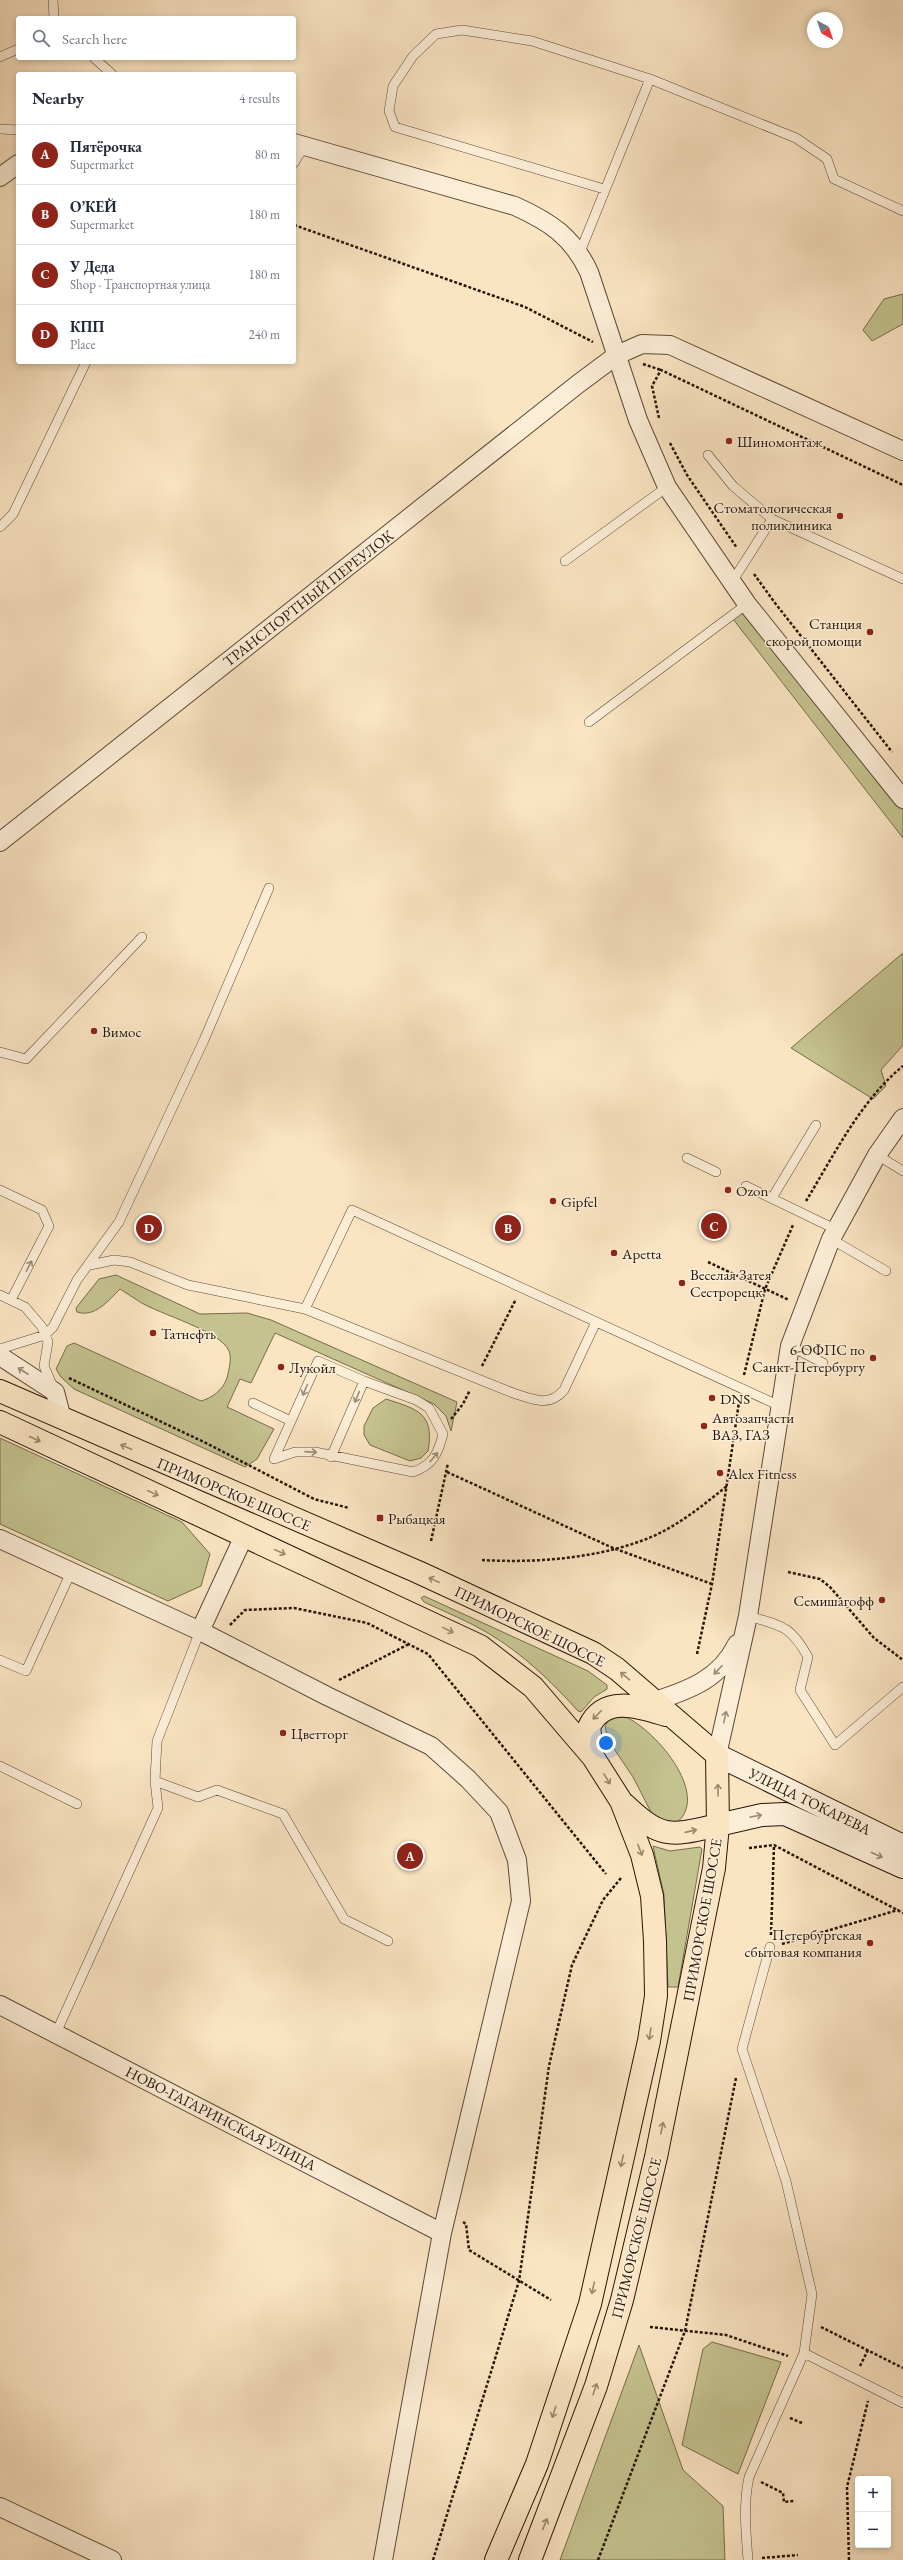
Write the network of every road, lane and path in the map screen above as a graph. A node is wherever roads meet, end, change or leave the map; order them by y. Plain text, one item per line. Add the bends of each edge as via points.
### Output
1 (53, 0) edge
2 (54, 16) edge
3 (16, 50) edge
4 (0, 57) edge
5 (96, 60) edge
6 (110, 72) edge
7 (650, 79) junction
8 (0, 129) edge
9 (16, 130) edge
10 (299, 145) edge
11 (296, 156) edge
12 (16, 165) edge
13 (0, 177) edge
14 (604, 189) junction
15 (903, 211) edge
16 (296, 226) edge
17 (580, 252) junction
18 (617, 355) junction
19 (85, 364) edge
20 (903, 451) edge
21 (708, 455) dead end
22 (667, 487) junction
23 (772, 519) junction
24 (0, 527) edge
25 (564, 561) dead end
26 (903, 579) edge
27 (732, 582) junction
28 (747, 604) junction
29 (589, 722) dead end
30 (903, 799) edge
31 (0, 842) edge
32 (269, 888) dead end
33 (142, 937) dead end
34 (0, 1052) edge
35 (903, 1118) edge
36 (816, 1124) dead end
37 (877, 1155) junction
38 (687, 1158) dead end
39 (903, 1171) edge
40 (716, 1172) dead end
41 (746, 1186) dead end
42 (0, 1190) edge
43 (772, 1198) junction
44 (833, 1234) junction
45 (708, 1262) dead end
46 (90, 1265) junction
47 (886, 1271) dead end
48 (521, 1288) junction
49 (0, 1295) edge
50 (11, 1300) junction
51 (804, 1307) junction
52 (305, 1309) junction
53 (596, 1322) junction
54 (45, 1335) junction
55 (790, 1346) junction
56 (0, 1349) edge
57 (0, 1356) edge
58 (823, 1363) dead end
59 (66, 1377) dead end
60 (476, 1378) junction
61 (364, 1381) junction
62 (0, 1391) edge
63 (55, 1392) junction
64 (253, 1403) dead end
65 (780, 1406) junction
66 (455, 1413) junction
67 (62, 1420) junction
68 (454, 1420) dead end
69 (291, 1421) junction
70 (0, 1422) edge
71 (443, 1434) junction
72 (331, 1457) junction
73 (449, 1457) dead end
74 (447, 1472) junction
75 (728, 1485) dead end
76 (349, 1508) dead end
77 (244, 1536) junction
78 (0, 1539) edge
79 (431, 1541) dead end
80 (613, 1548) junction
81 (482, 1560) dead end
82 (71, 1572) junction
83 (788, 1572) dead end
84 (712, 1584) dead end
85 (747, 1621) junction
86 (228, 1627) dead end
87 (200, 1631) junction
88 (410, 1644) junction
89 (0, 1660) edge
90 (903, 1660) edge
91 (903, 1688) edge
92 (327, 1696) junction
93 (655, 1701) junction
94 (673, 1717) junction
95 (717, 1755) junction
96 (594, 1757) junction
97 (0, 1766) edge
98 (155, 1781) junction
99 (621, 1801) junction
100 (77, 1804) dead end
101 (718, 1825) junction
102 (774, 1845) junction
103 (903, 1846) edge
104 (749, 1848) dead end
105 (903, 1867) edge
106 (606, 1874) dead end
107 (621, 1878) dead end
108 (898, 1910) junction
109 (903, 1913) edge
110 (388, 1941) dead end
111 (770, 1947) junction
112 (0, 2005) edge
113 (56, 2033) junction
114 (742, 2049) junction
115 (446, 2213) junction
116 (442, 2233) junction
117 (519, 2281) junction
118 (551, 2300) dead end
119 (808, 2320) junction
120 (650, 2327) dead end
121 (685, 2331) junction
122 (802, 2357) junction
123 (903, 2368) edge
124 (872, 2387) junction
125 (903, 2403) edge
126 (749, 2477) junction
127 (794, 2501) dead end
128 (0, 2507) edge
129 (798, 2555) dead end
130 (748, 2559) edge
131 (112, 2560) edge
132 (383, 2560) edge
133 (433, 2560) edge
134 (496, 2560) edge
135 (530, 2560) edge
136 (598, 2560) edge
137 (849, 2560) edge

1 - 2 lane
3 - 4 lane
5 - 6 lane
7 - 14 lane
7 - 14 lane via 532,41 462,30 436,34 413,56 393,86 389,112 394,127
7 - 15 lane via 796,138 828,159 834,178
8 - 9 lane
10 - 11 lane
10 - 17 street via 515,206 542,218 564,235
12 - 13 street
14 - 17 lane
16 - 18 path via 525,307
17 - 18 street
18 - 20 street, ТРАНСПОРТНЫЙ ПЕРЕУЛОК via 642,344 670,345
18 - 22 street via 638,420
18 - 31 street, ТРАНСПОРТНЫЙ ПЕРЕУЛОК
19 - 24 lane via 13,514
21 - 23 lane via 733,486
22 - 25 lane
22 - 27 street
23 - 26 lane
23 - 27 lane
27 - 28 street
28 - 29 lane
28 - 30 street
32 - 46 lane via 204,1040 120,1222
33 - 34 lane via 26,1059
35 - 37 street
36 - 43 lane
37 - 39 lane
37 - 44 street
38 - 40 lane
41 - 43 lane
50 -> 42 lane via 49,1226 42,1210
43 - 44 lane
44 - 47 lane
44 - 51 street
45 - 51 path
46 - 52 lane via 114,1260 130,1262 188,1285
46 - 54 lane via 77,1280 53,1327
48 - 52 lane via 352,1210
48 - 53 lane
48 - 60 path
49 - 50 lane
50 - 54 lane via 25,1307 42,1327
51 - 55 street
52 - 60 lane
53 - 60 lane via 564,1390 550,1401 512,1393
53 - 65 lane
54 - 56 lane
54 - 63 lane via 48,1342 44,1366
55 - 58 lane
55 - 65 street
63 -> 57 street
59 - 76 path via 208,1444 314,1499
60 - 66 path via 463,1404
61 -> 69 lane via 318,1361
61 - 71 lane via 416,1400 430,1408
61 -> 72 lane
62 - 67 highway, ПРИМОРСКОЕ ШОССЕ
63 - 67 street
64 - 69 lane
65 - 85 street
66 - 68 path
66 - 71 path
93 -> 67 highway, ПРИМОРСКОЕ ШОССЕ via 617,1669 593,1653 418,1572
69 -> 72 lane via 274,1459 295,1452 315,1452
70 -> 77 highway, ПРИМОРСКОЕ ШОССЕ
72 -> 71 lane via 412,1472 425,1467 438,1452
73 - 74 path
74 - 79 path
74 - 80 path
75 - 80 path via 693,1513 641,1541
77 - 87 street
77 -> 96 highway, ПРИМОРСКОЕ ШОССЕ via 480,1646 533,1687
78 - 82 street
80 - 81 path via 528,1562
80 - 84 path
82 - 87 street
82 - 89 lane via 26,1671
83 - 90 path via 820,1579 874,1638
85 - 91 lane via 788,1630 801,1644 808,1656 800,1690 835,1745
85 -> 93 street via 734,1649 711,1678
95 -> 85 street
86 - 88 path via 245,1610 294,1608 367,1623
87 - 92 street
87 - 98 lane via 157,1741
88 - 92 path via 333,1684
88 - 106 path via 428,1654
92 - 115 street via 431,1746 468,1779 499,1812 518,1860 522,1901
93 - 94 highway, ПРИМОРСКОЕ ШОССЕ
94 - 95 highway, ПРИМОРСКОЕ ШОССЕ
94 -> 96 highway via 632,1705 611,1706 602,1711 589,1727
101 -> 95 highway, ПРИМОРСКОЕ ШОССЕ
95 - 103 main road, УЛИЦА ТОКАРЕВА
96 -> 99 highway, ПРИМОРСКОЕ ШОССЕ
97 - 100 lane
98 - 110 lane via 198,1797 217,1790 283,1814 344,1919
98 - 113 lane via 158,1808
99 -> 101 highway via 652,1827 667,1833 680,1834
99 -> 134 highway, ПРИМОРСКОЕ ШОССЕ via 642,1855 652,1896 656,1996 649,2041 590,2304 537,2464
101 -> 105 main road, УЛИЦА ТОКАРЕВА via 762,1815 785,1814
135 -> 101 highway, ПРИМОРСКОЕ ШОССЕ via 596,2386 622,2300 656,2157 703,1928
102 - 104 path
102 - 108 path
102 - 111 path
107 - 117 path via 603,1900 572,1965 549,2066
108 - 109 path
108 - 111 path
111 - 114 lane
112 - 113 street, НОВО-ГАГАРИНСКАЯ УЛИЦА
113 - 116 street, НОВО-ГАГАРИНСКАЯ УЛИЦА
114 - 119 lane via 786,2181 812,2294
114 - 121 path
115 - 116 street
115 - 117 path via 466,2224 468,2250
116 - 132 street
117 - 118 path
117 - 133 path
119 - 122 lane
119 - 123 path
120 - 121 path
121 - 122 path via 726,2335
121 - 136 path
122 - 124 lane
122 - 126 lane
124 - 125 lane
124 - 137 path via 847,2487
126 - 127 path via 783,2493 784,2502
126 - 130 lane via 745,2494
128 - 131 street
129 - 130 path

